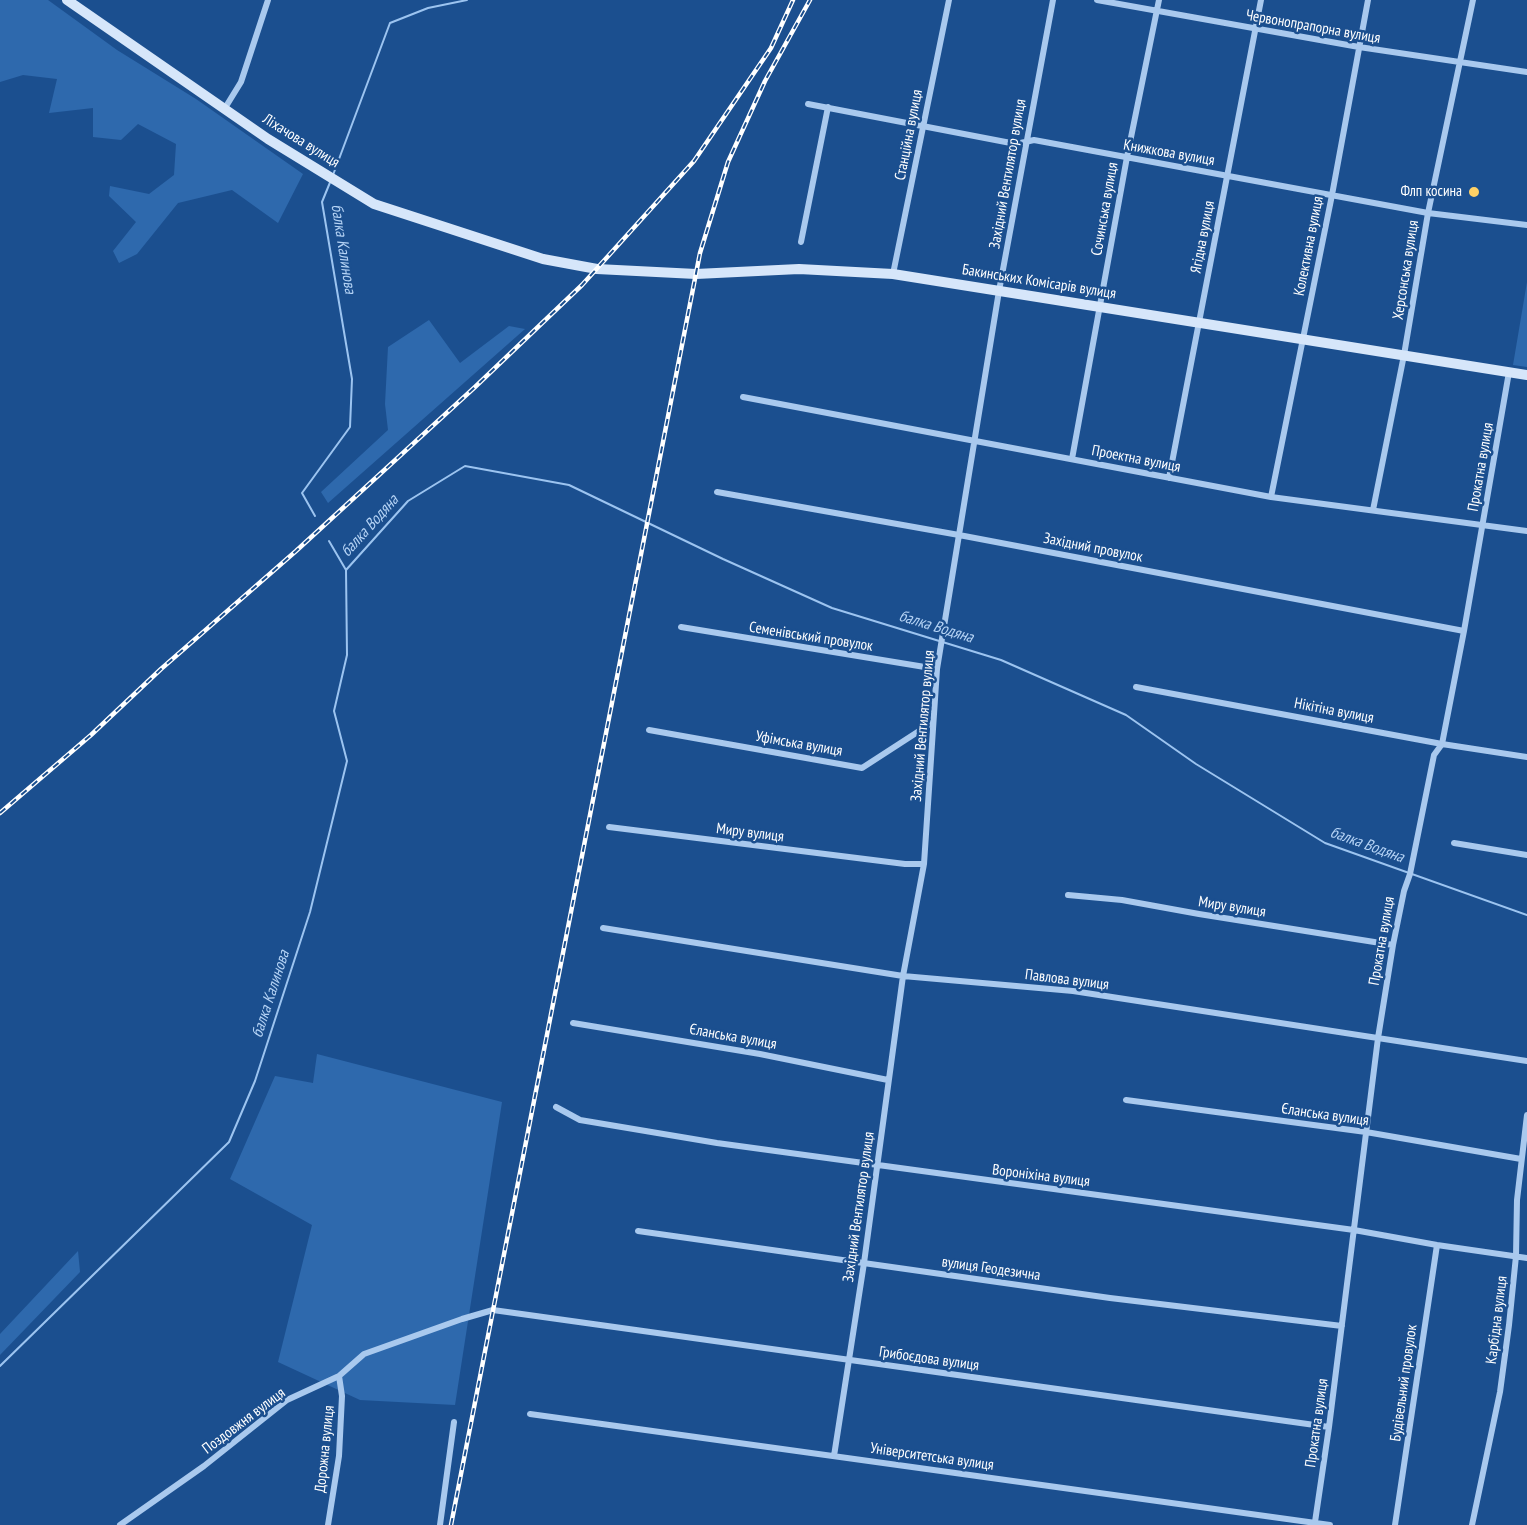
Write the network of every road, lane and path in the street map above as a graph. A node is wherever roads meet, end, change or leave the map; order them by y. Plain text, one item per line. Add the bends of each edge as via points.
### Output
1 (67, 0) edge
2 (268, 0) edge
3 (949, 0) edge
4 (1053, 0) edge
5 (1097, 0) edge
6 (1160, 0) edge
7 (1261, 0) edge
8 (1368, 0) edge
9 (1473, 0) edge
10 (1157, 11) junction
11 (1255, 30) junction
12 (1359, 48) junction
13 (1460, 62) junction
14 (1527, 72) edge
15 (808, 104) dead end
16 (828, 107) junction
17 (225, 108) junction
18 (924, 125) junction
19 (1025, 142) junction
20 (1127, 158) junction
21 (1227, 176) junction
22 (1332, 195) junction
23 (1428, 213) junction
24 (1527, 225) edge
25 (801, 242) dead end
26 (543, 259) joint
27 (893, 274) junction
28 (999, 291) junction
29 (1100, 307) junction
30 (1199, 323) junction
31 (1303, 339) junction
32 (1404, 355) junction
33 (1509, 372) junction
34 (1527, 375) edge
35 (743, 397) dead end
36 (975, 441) junction
37 (1071, 459) junction
38 (1169, 478) junction
39 (717, 492) dead end
40 (1270, 497) junction
41 (1373, 510) junction
42 (1483, 524) junction
43 (1527, 531) edge
44 (959, 535) junction
45 (681, 627) dead end
46 (1464, 631) junction
47 (937, 669) junction
48 (1136, 687) dead end
49 (933, 722) junction
50 (648, 730) dead end
51 (1442, 744) junction
52 (1527, 757) edge
53 (609, 827) dead end
54 (1454, 843) dead end
55 (1527, 855) edge
56 (924, 864) junction
57 (1068, 895) dead end
58 (603, 928) dead end
59 (1393, 945) junction
60 (903, 976) junction
61 (573, 1023) dead end
62 (1378, 1038) junction
63 (1527, 1061) edge
64 (888, 1080) junction
65 (1126, 1100) dead end
66 (556, 1107) dead end
67 (1527, 1115) edge
68 (1366, 1132) junction
69 (1521, 1159) junction
70 (876, 1166) junction
71 (1354, 1230) junction
72 (638, 1231) dead end
73 (1437, 1245) junction
74 (1516, 1256) junction
75 (1527, 1258) edge
76 (864, 1263) junction
77 (526, 1316) joint
78 (1342, 1326) junction
79 (849, 1360) junction
80 (339, 1376) junction
81 (530, 1414) dead end
82 (454, 1422) dead end
83 (1329, 1426) junction
84 (834, 1456) junction
85 (1315, 1522) junction
86 (120, 1525) edge
87 (328, 1525) edge
88 (440, 1525) edge
89 (1330, 1525) edge
90 (1395, 1525) edge
91 (1472, 1525) edge

1 - 17 street, Ліхачова вулиця
2 - 17 street via 241,82
3 - 18 street, Станційна вулиця
4 - 19 street, Західний Вентилятор вулиця
5 - 10 street, Червонопрапорна вулиця
6 - 10 street, Сочинська вулиця
7 - 11 street, Ягідна вулиця
8 - 12 street, Колективна вулиця
9 - 13 street, Херсонська вулиця
10 - 11 street, Червонопрапорна вулиця
10 - 20 street, Сочинська вулиця
11 - 12 street, Червонопрапорна вулиця
11 - 21 street, Ягідна вулиця
12 - 13 street, Червонопрапорна вулиця
12 - 22 street, Колективна вулиця
13 - 14 street, Червонопрапорна вулиця
13 - 23 street, Херсонська вулиця
15 - 16 street, Книжкова вулиця
16 - 18 street, Книжкова вулиця
16 - 25 street
17 - 26 street, Ліхачова вулиця via 267,139 374,204
18 - 19 street, Книжкова вулиця via 1016,144
18 - 27 street, Станційна вулиця
19 - 20 street, Книжкова вулиця via 1034,140
19 - 28 street, Західний Вентилятор вулиця
20 - 21 street, Книжкова вулиця
20 - 29 street, Сочинська вулиця
21 - 22 street, Книжкова вулиця
21 - 30 street, Ягідна вулиця
22 - 23 street, Книжкова вулиця
22 - 31 street, Колективна вулиця
23 - 24 street, Книжкова вулиця
23 - 32 street, Херсонська вулиця
26 - 27 street, Бакинських Комісарів вулиця via 597,269 696,274 799,269
27 - 28 street, Бакинських Комісарів вулиця
28 - 29 street, Бакинських Комісарів вулиця
28 - 36 street, Західний Вентилятор вулиця
29 - 30 street, Бакинських Комісарів вулиця
29 - 37 street, Сочинська вулиця
30 - 31 street, Бакинських Комісарів вулиця
30 - 38 street, Ягідна вулиця
31 - 32 street, Бакинських Комісарів вулиця
31 - 40 street, Колективна вулиця
32 - 33 street, Бакинських Комісарів вулиця
32 - 41 street, Херсонська вулиця
33 - 34 street, Бакинських Комісарів вулиця
33 - 42 street, Прокатна вулиця
35 - 36 street, Проектна вулиця
36 - 37 street, Проектна вулиця
36 - 44 street, Західний Вентилятор вулиця
37 - 38 street, Проектна вулиця
38 - 40 street, Проектна вулиця
39 - 44 street, Західний провулок
40 - 41 street, Проектна вулиця
41 - 42 street, Проектна вулиця
42 - 43 street, Проектна вулиця
42 - 46 street, Прокатна вулиця
44 - 46 street, Західний провулок
44 - 47 street, Західний Вентилятор вулиця
45 - 47 street, Семенівський провулок
46 - 51 street, Прокатна вулиця
47 - 49 street, Західний Вентилятор вулиця
48 - 51 street, Нікітіна вулиця
49 - 50 street, Уфімська вулиця via 862,768
49 - 56 street, Західний Вентилятор вулиця
51 - 52 street, Нікітіна вулиця
51 - 59 street, Прокатна вулиця via 1434,755
53 - 56 street, Миру вулиця
54 - 55 street
56 - 60 street, Західний Вентилятор вулиця
57 - 59 street, Миру вулиця via 1122,900
58 - 60 street, Павлова вулиця
59 - 62 street, Прокатна вулиця
60 - 62 street, Павлова вулиця via 1073,991
60 - 64 street, Західний Вентилятор вулиця
61 - 64 street, Єланська вулиця via 760,1053
62 - 63 street, Павлова вулиця
62 - 68 street, Прокатна вулиця
64 - 70 street, Західний Вентилятор вулиця
65 - 68 street, Єланська вулиця
66 - 70 street, Вороніхіна вулиця via 580,1119
67 - 69 street, Карбідна вулиця
68 - 69 street, Єланська вулиця
68 - 71 street, Прокатна вулиця
69 - 74 street, Карбідна вулиця
70 - 71 street, Вороніхіна вулиця
70 - 76 street, Західний Вентилятор вулиця
71 - 73 street, Вороніхіна вулиця
71 - 78 street, Прокатна вулиця
72 - 76 street, вулиця Геодезична
73 - 74 street, Вороніхіна вулиця
73 - 90 street, Будівельний провулок
74 - 75 street, Вороніхіна вулиця
74 - 91 street, Карбідна вулиця via 1500,1392
76 - 78 street, вулиця Геодезична
76 - 79 street, Західний Вентилятор вулиця
77 - 79 street, Грибоєдова вулиця
77 - 80 street, Поздовжня вулиця via 494,1310 462,1319 364,1354
78 - 83 street, Прокатна вулиця
79 - 83 street, Грибоєдова вулиця
79 - 84 street, Західний Вентилятор вулиця
80 - 86 street, Поздовжня вулиця via 287,1400 204,1466
80 - 87 street, Дорожна вулиця via 339,1456
81 - 84 street, Університетська вулиця
82 - 88 street
83 - 85 street, Прокатна вулиця
84 - 85 street, Університетська вулиця
85 - 89 street, Університетська вулиця

